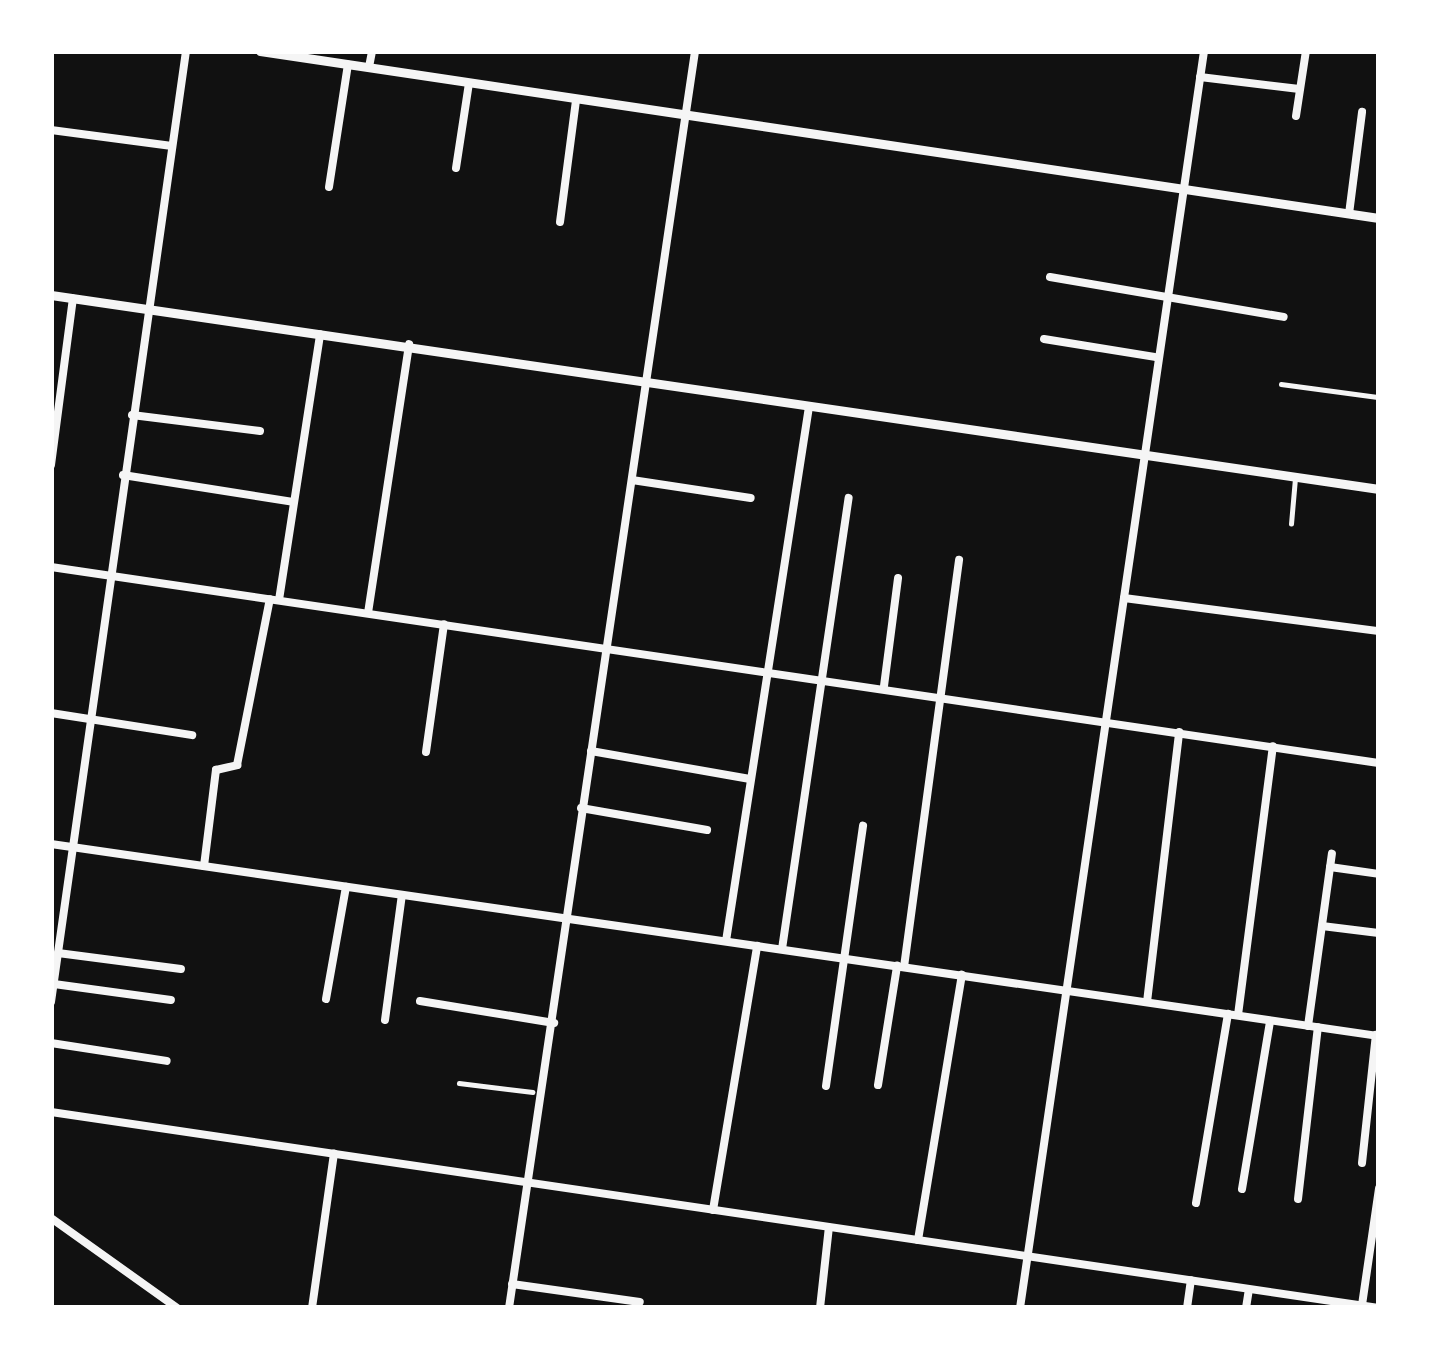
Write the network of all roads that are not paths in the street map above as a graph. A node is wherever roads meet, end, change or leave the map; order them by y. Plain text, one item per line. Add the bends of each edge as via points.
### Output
1 (186, 51) edge
2 (260, 51) edge
3 (372, 51) edge
4 (695, 51) edge
5 (1204, 51) edge
6 (1306, 51) edge
7 (348, 63) junction
8 (369, 67) junction
9 (1200, 77) junction
10 (469, 83) junction
11 (1299, 89) junction
12 (577, 101) junction
13 (1362, 112) dead end
14 (686, 113) junction
15 (1296, 116) dead end
16 (51, 130) edge
17 (172, 146) junction
18 (456, 168) dead end
19 (329, 187) dead end
20 (1184, 191) junction
21 (1349, 214) junction
22 (1379, 218) edge
23 (560, 222) dead end
24 (1050, 277) dead end
25 (51, 295) edge
26 (1165, 296) junction
27 (73, 298) junction
28 (147, 308) junction
29 (1284, 317) dead end
30 (320, 331) junction
31 (1044, 339) dead end
32 (409, 344) junction
33 (1155, 357) junction
34 (646, 382) junction
35 (1281, 384) dead end
36 (1379, 397) edge
37 (809, 407) junction
38 (132, 415) junction
39 (260, 431) dead end
40 (1143, 458) junction
41 (51, 465) edge
42 (123, 475) junction
43 (1295, 478) junction
44 (632, 480) junction
45 (1379, 489) edge
46 (751, 498) dead end
47 (849, 498) dead end
48 (294, 502) junction
49 (1291, 524) dead end
50 (959, 560) dead end
51 (51, 567) edge
52 (109, 574) junction
53 (898, 578) dead end
54 (1124, 598) junction
55 (275, 599) junction
56 (368, 613) junction
57 (444, 624) junction
58 (1379, 631) edge
59 (608, 648) junction
60 (766, 670) junction
61 (826, 679) junction
62 (884, 686) junction
63 (940, 694) junction
64 (51, 713) edge
65 (91, 719) junction
66 (1106, 721) junction
67 (1179, 732) junction
68 (192, 735) dead end
69 (1273, 746) junction
70 (426, 752) dead end
71 (591, 752) junction
72 (1379, 763) edge
73 (749, 779) junction
74 (581, 808) junction
75 (863, 826) dead end
76 (707, 830) dead end
77 (51, 844) edge
78 (74, 848) junction
79 (1332, 854) dead end
80 (204, 866) junction
81 (1330, 867) junction
82 (1379, 874) edge
83 (346, 886) junction
84 (402, 895) junction
85 (564, 918) junction
86 (1322, 926) junction
87 (1379, 933) edge
88 (726, 941) junction
89 (757, 946) junction
90 (782, 950) junction
91 (58, 953) junction
92 (843, 958) junction
93 (900, 967) junction
94 (181, 969) dead end
95 (962, 975) junction
96 (52, 984) edge
97 (1066, 991) junction
98 (326, 999) dead end
99 (172, 1000) dead end
100 (420, 1000) dead end
101 (51, 1002) edge
102 (1147, 1002) junction
103 (1233, 1015) junction
104 (385, 1020) dead end
105 (1270, 1022) junction
106 (554, 1023) junction
107 (1313, 1026) junction
108 (1378, 1036) edge
109 (51, 1043) edge
110 (167, 1061) dead end
111 (459, 1082) dead end
112 (878, 1085) dead end
113 (826, 1086) dead end
114 (532, 1092) joint
115 (544, 1094) junction
116 (51, 1112) edge
117 (334, 1154) junction
118 (1361, 1163) dead end
119 (531, 1184) junction
120 (1379, 1188) edge
121 (1242, 1189) dead end
122 (1298, 1199) dead end
123 (1196, 1203) dead end
124 (713, 1210) junction
125 (51, 1218) edge
126 (829, 1227) junction
127 (918, 1240) junction
128 (1027, 1257) junction
129 (1191, 1280) junction
130 (512, 1284) junction
131 (1249, 1290) junction
132 (640, 1302) dead end
133 (1362, 1306) edge
134 (177, 1308) edge
135 (312, 1308) edge
136 (508, 1308) edge
137 (820, 1308) edge
138 (1020, 1308) edge
139 (1187, 1308) edge
140 (1246, 1308) edge
141 (1379, 1308) edge

1 - 17 street
2 - 7 street
3 - 8 street
4 - 14 street
5 - 9 street
6 - 11 street
7 - 8 street
7 - 19 street
8 - 10 street
9 - 11 street
9 - 20 street
10 - 12 street
10 - 18 street
11 - 15 street
12 - 14 street
12 - 23 street
13 - 21 street
14 - 20 street
14 - 34 street
16 - 17 street
17 - 28 street
20 - 21 street
20 - 26 street
21 - 22 street
24 - 26 street
25 - 27 street
26 - 29 street
26 - 33 street
27 - 28 street
27 - 41 street
28 - 30 street
28 - 38 street
30 - 32 street
30 - 48 street
31 - 33 street
32 - 34 street
32 - 56 street
33 - 40 street
34 - 37 street
34 - 44 street
35 - 36 lane
37 - 40 street
37 - 60 street
38 - 39 street
38 - 42 street
40 - 43 street
40 - 54 street
42 - 48 street
42 - 52 street
43 - 45 street
43 - 49 lane
44 - 46 street
44 - 59 street
47 - 61 street
48 - 55 street
50 - 63 street
51 - 52 street
52 - 55 street
52 - 65 street
53 - 62 street
54 - 58 street
54 - 66 street
55 - 56 street
55 - 80 street via 237,765 216,770
56 - 57 street
57 - 59 street
57 - 70 street
59 - 60 street
59 - 71 street
60 - 61 street
60 - 73 street
61 - 62 street
61 - 90 street
62 - 63 street
63 - 66 street
63 - 93 street
64 - 65 street
65 - 68 street
65 - 78 street
66 - 67 street
66 - 97 street
67 - 69 street
67 - 102 street
69 - 72 street
69 - 103 street
71 - 73 street
71 - 74 street
73 - 88 street
74 - 76 street
74 - 85 street
75 - 92 street
77 - 78 street
78 - 80 street
78 - 91 street
79 - 81 street
80 - 83 street
81 - 82 street
81 - 86 street
83 - 84 street
83 - 98 street
84 - 85 street
84 - 104 street
85 - 88 street
85 - 106 street
86 - 87 street
86 - 107 street
88 - 89 street
89 - 90 street
89 - 124 street
90 - 92 street
91 - 94 street
91 - 96 street
92 - 93 street
92 - 113 street
93 - 95 street
93 - 112 street
95 - 97 street
95 - 127 street
96 - 99 street
96 - 101 street
97 - 102 street
97 - 128 street
100 - 106 street
102 - 103 street
103 - 105 street
103 - 123 street
105 - 107 street
105 - 121 street
106 - 115 street
107 - 108 street
107 - 122 street
108 - 118 street
109 - 110 street
111 - 114 lane
114 - 115 street
115 - 119 street
116 - 117 street
117 - 119 street
117 - 135 street
119 - 124 street
119 - 130 street
120 - 133 street
124 - 126 street
125 - 134 street
126 - 127 street
126 - 137 street
127 - 128 street
128 - 129 street
128 - 138 street
129 - 131 street
129 - 139 street
130 - 132 street
130 - 136 street
131 - 133 street
131 - 140 street
133 - 141 street

